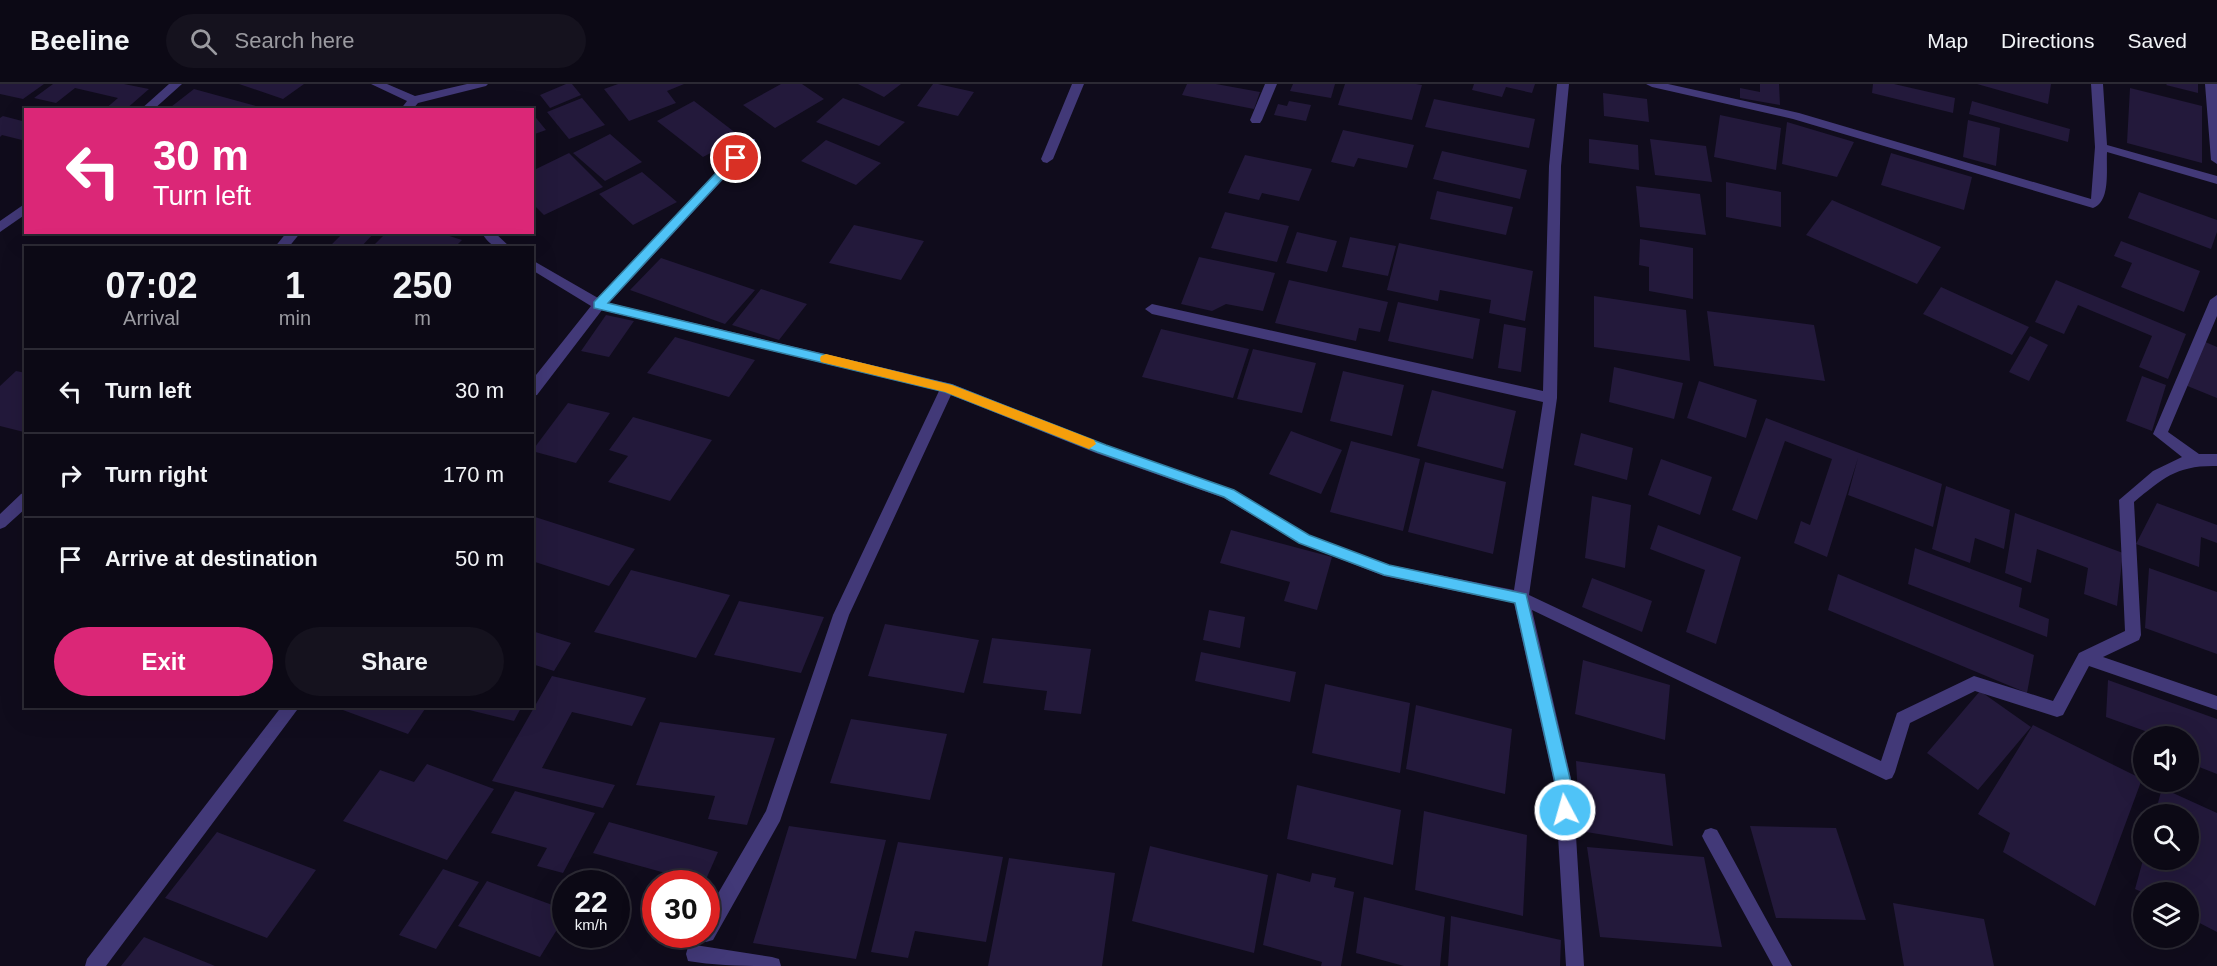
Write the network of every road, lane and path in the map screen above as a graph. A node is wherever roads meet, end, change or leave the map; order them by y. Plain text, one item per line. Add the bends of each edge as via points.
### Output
1 (176, 84) edge
2 (377, 84) edge
3 (482, 84) edge
4 (1078, 84) edge
5 (1271, 84) edge
6 (1563, 84) edge
7 (1652, 84) edge
8 (2097, 84) edge
9 (2211, 84) edge
10 (411, 106) edge
11 (147, 108) edge
12 (1256, 120) dead end
13 (751, 142) dead end
14 (2101, 147) junction
15 (1047, 159) dead end
16 (2217, 160) edge
17 (2217, 180) edge
18 (24, 209) edge
19 (0, 228) edge
20 (294, 234) edge
21 (488, 234) edge
22 (282, 246) edge
23 (502, 246) edge
24 (534, 265) edge
25 (2217, 300) edge
26 (599, 305) junction
27 (1152, 309) dead end
28 (534, 388) edge
29 (947, 388) junction
30 (1550, 398) junction
31 (2195, 459) junction
32 (2217, 460) edge
33 (24, 500) edge
34 (0, 523) edge
35 (1521, 598) junction
36 (2085, 658) junction
37 (2217, 703) edge
38 (290, 708) edge
39 (1711, 836) dead end
40 (720, 910) edge
41 (692, 960) edge
42 (94, 966) edge
43 (772, 966) edge
44 (1575, 966) edge
45 (1783, 966) edge

1 - 11 street
2 - 10 street
3 - 10 street
4 - 15 street
5 - 12 street
6 - 30 street via 1555,166
7 - 14 street via 1796,116 2093,204 2098,199
8 - 14 street
9 - 16 street
13 - 26 street
14 - 17 street
18 - 19 street
20 - 22 street
21 - 23 street
24 - 26 street
25 - 31 street via 2160,434
26 - 28 street
26 - 29 street
27 - 30 street
29 - 35 street via 1229,494 1304,539 1389,571
29 - 40 street via 841,615 774,815
30 - 35 street
31 - 32 street
31 - 36 street via 2174,464 2126,500 2133,635
33 - 34 street
35 - 36 street via 1886,772 1903,717 1974,683 2056,710
35 - 44 street via 1564,787
36 - 37 street
38 - 42 street
39 - 45 street
41 - 43 street

